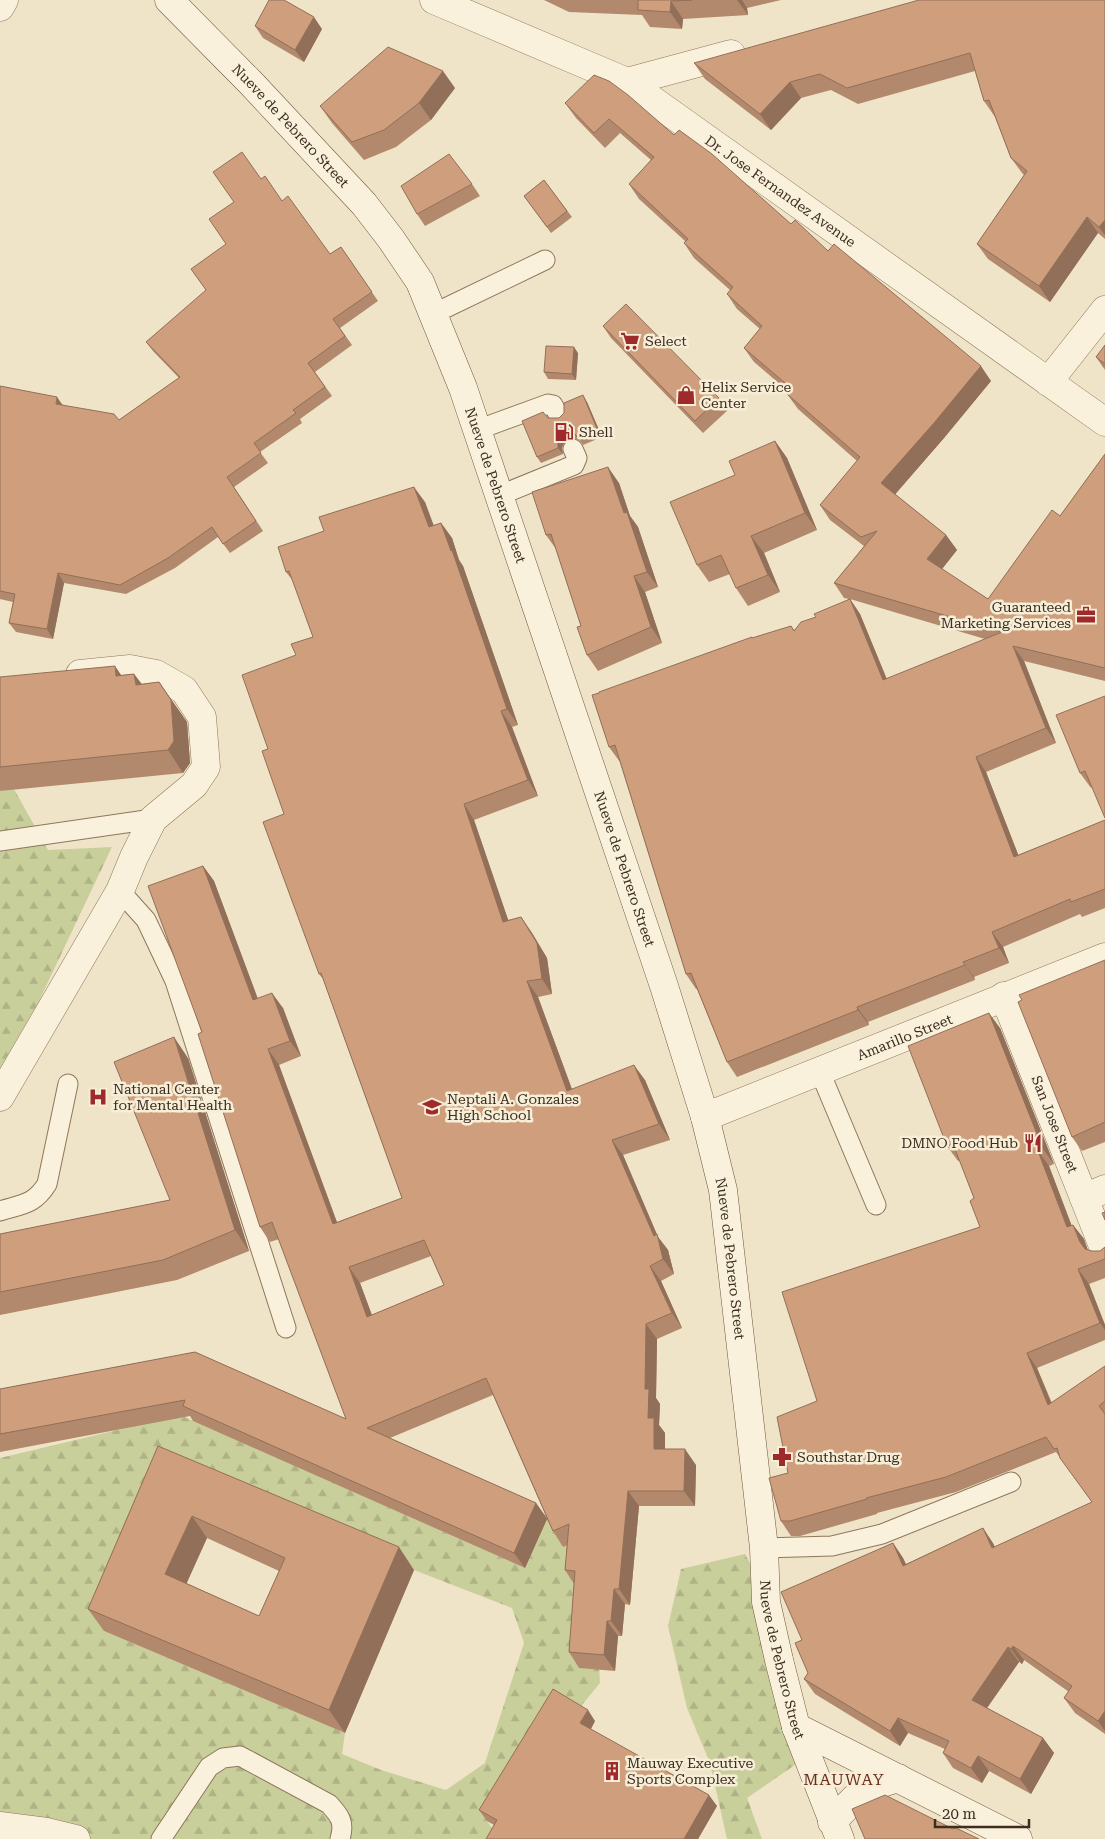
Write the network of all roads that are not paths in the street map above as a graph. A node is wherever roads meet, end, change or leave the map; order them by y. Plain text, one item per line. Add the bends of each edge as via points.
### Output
1 (4, 0) edge
2 (169, 0) edge
3 (434, 0) edge
4 (0, 7) edge
5 (751, 49) edge
6 (627, 82) junction
7 (545, 260) dead end
8 (1105, 310) edge
9 (433, 314) junction
10 (1048, 382) junction
11 (558, 414) dead end
12 (1105, 422) edge
13 (476, 430) junction
14 (573, 449) dead end
15 (498, 496) junction
16 (56, 676) edge
17 (153, 819) junction
18 (0, 840) edge
19 (120, 891) junction
20 (1105, 957) edge
21 (1004, 996) junction
22 (820, 1072) junction
23 (68, 1084) dead end
24 (0, 1097) edge
25 (705, 1117) junction
26 (1094, 1193) edge
27 (876, 1205) dead end
28 (0, 1211) edge
29 (1105, 1251) edge
30 (286, 1328) dead end
31 (1011, 1482) dead end
32 (764, 1548) junction
33 (796, 1727) junction
34 (898, 1778) junction
35 (0, 1826) edge
36 (836, 1830) edge
37 (76, 1839) edge
38 (161, 1839) edge
39 (340, 1839) edge
40 (1018, 1839) edge

1 - 4 street
2 - 9 street, Nueve de Pebrero Street via 364,204 420,282
3 - 6 street, Dr. Jose Fernandez Avenue
5 - 6 street
6 - 10 street, Dr. Jose Fernandez Avenue
7 - 9 lane
8 - 10 street
9 - 13 street, Nueve de Pebrero Street
10 - 12 street, Dr. Jose Fernandez Avenue
11 - 13 lane via 548,404
13 - 15 street, Nueve de Pebrero Street
14 - 15 lane via 577,458 574,465
15 - 25 street, Nueve de Pebrero Street via 664,986
16 - 17 street via 130,670 156,674 184,690 202,717 206,766 194,785
17 - 18 lane
17 - 19 street
19 - 24 street
19 - 30 lane via 146,920 175,981
20 - 21 street, Amarillo Street
21 - 22 street, Amarillo Street
21 - 26 street, San Jose Street
22 - 25 street, Amarillo Street
22 - 27 lane
23 - 28 lane via 46,1184 40,1196
25 - 32 street, Nueve de Pebrero Street via 723,1190
26 - 29 street, San Jose Street
31 - 32 lane via 882,1534 832,1546
32 - 33 street, Nueve de Pebrero Street via 766,1602
33 - 34 street
33 - 36 street, Nueve de Pebrero Street
34 - 36 street via 870,1787 854,1799
34 - 40 street
35 - 37 street
38 - 39 lane via 209,1767 223,1758 240,1756 329,1804 338,1813 344,1827

